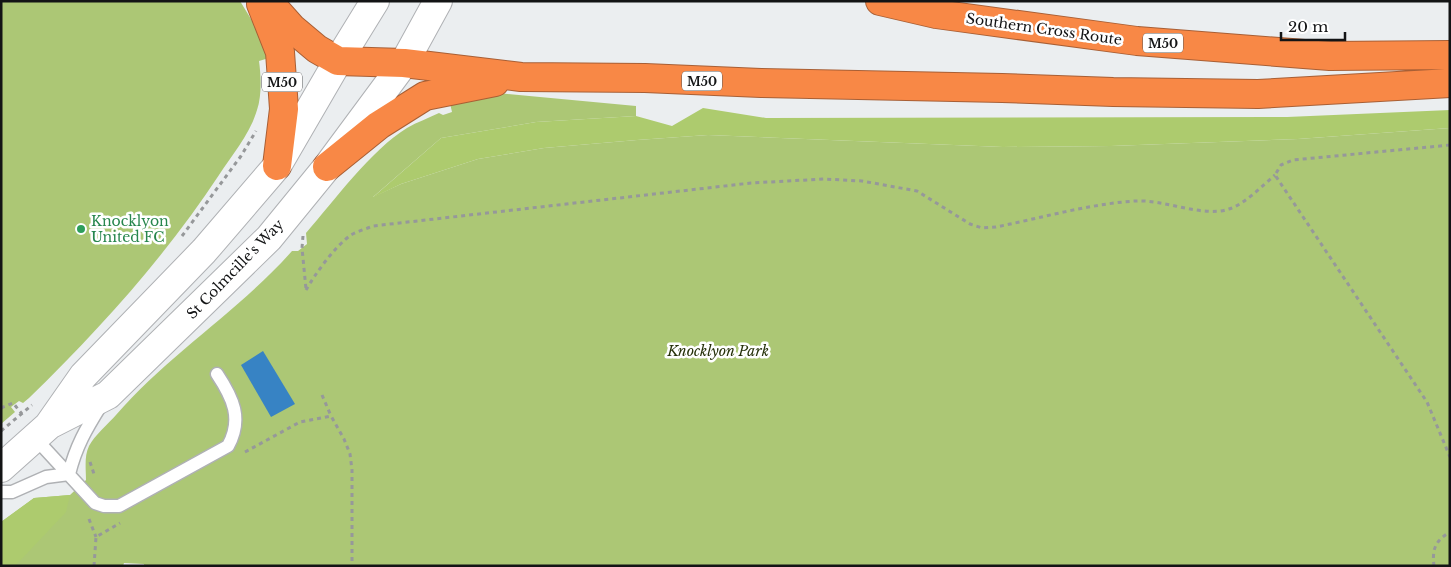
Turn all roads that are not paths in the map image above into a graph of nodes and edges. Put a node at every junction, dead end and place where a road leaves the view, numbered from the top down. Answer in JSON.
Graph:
{"nodes":[{"id":1,"x":260,"y":1,"type":"edge"},
{"id":2,"x":268,"y":1,"type":"edge"},
{"id":3,"x":375,"y":1,"type":"edge"},
{"id":4,"x":438,"y":1,"type":"edge"},
{"id":5,"x":880,"y":1,"type":"edge"},
{"id":6,"x":1450,"y":55,"type":"edge"},
{"id":7,"x":338,"y":61,"type":"junction"},
{"id":8,"x":404,"y":63,"type":"junction"},
{"id":9,"x":521,"y":77,"type":"junction"},
{"id":10,"x":1450,"y":83,"type":"edge"},
{"id":11,"x":277,"y":166,"type":"junction"},
{"id":12,"x":327,"y":167,"type":"junction"},
{"id":13,"x":218,"y":374,"type":"dead end"},
{"id":14,"x":108,"y":395,"type":"junction"},
{"id":15,"x":38,"y":423,"type":"junction"},
{"id":16,"x":1,"y":468,"type":"edge"},
{"id":17,"x":69,"y":474,"type":"junction"},
{"id":18,"x":1,"y":492,"type":"edge"}],
"edges":[{"from":1,"to":11,"type":"highway","number":"M50"},
{"from":2,"to":7,"type":"highway","number":"M50"},
{"from":3,"to":7,"type":"main road","name":"St Colmcille's Way"},
{"from":4,"to":8,"type":"main road","name":"St Colmcille's Way"},
{"from":5,"to":6,"type":"highway","name":"Southern Cross Route","number":"M50"},
{"from":7,"to":8,"type":"highway","number":"M50"},
{"from":7,"to":11,"type":"main road","name":"St Colmcille's Way"},
{"from":8,"to":9,"type":"highway","number":"M50"},
{"from":8,"to":12,"type":"main road","name":"St Colmcille's Way"},
{"from":9,"to":10,"type":"highway","number":"M50"},
{"from":9,"to":12,"type":"highway","number":"M50"},
{"from":11,"to":15,"type":"main road","name":"St Colmcille's Way"},
{"from":12,"to":14,"type":"main road","name":"St Colmcille's Way"},
{"from":13,"to":17,"type":"lane"},
{"from":14,"to":15,"type":"main road","name":"St Colmcille's Way"},
{"from":14,"to":17,"type":"lane"},
{"from":15,"to":16,"type":"main road","name":"St Colmcille's Way"},
{"from":15,"to":17,"type":"lane"},
{"from":17,"to":18,"type":"lane"}]}
